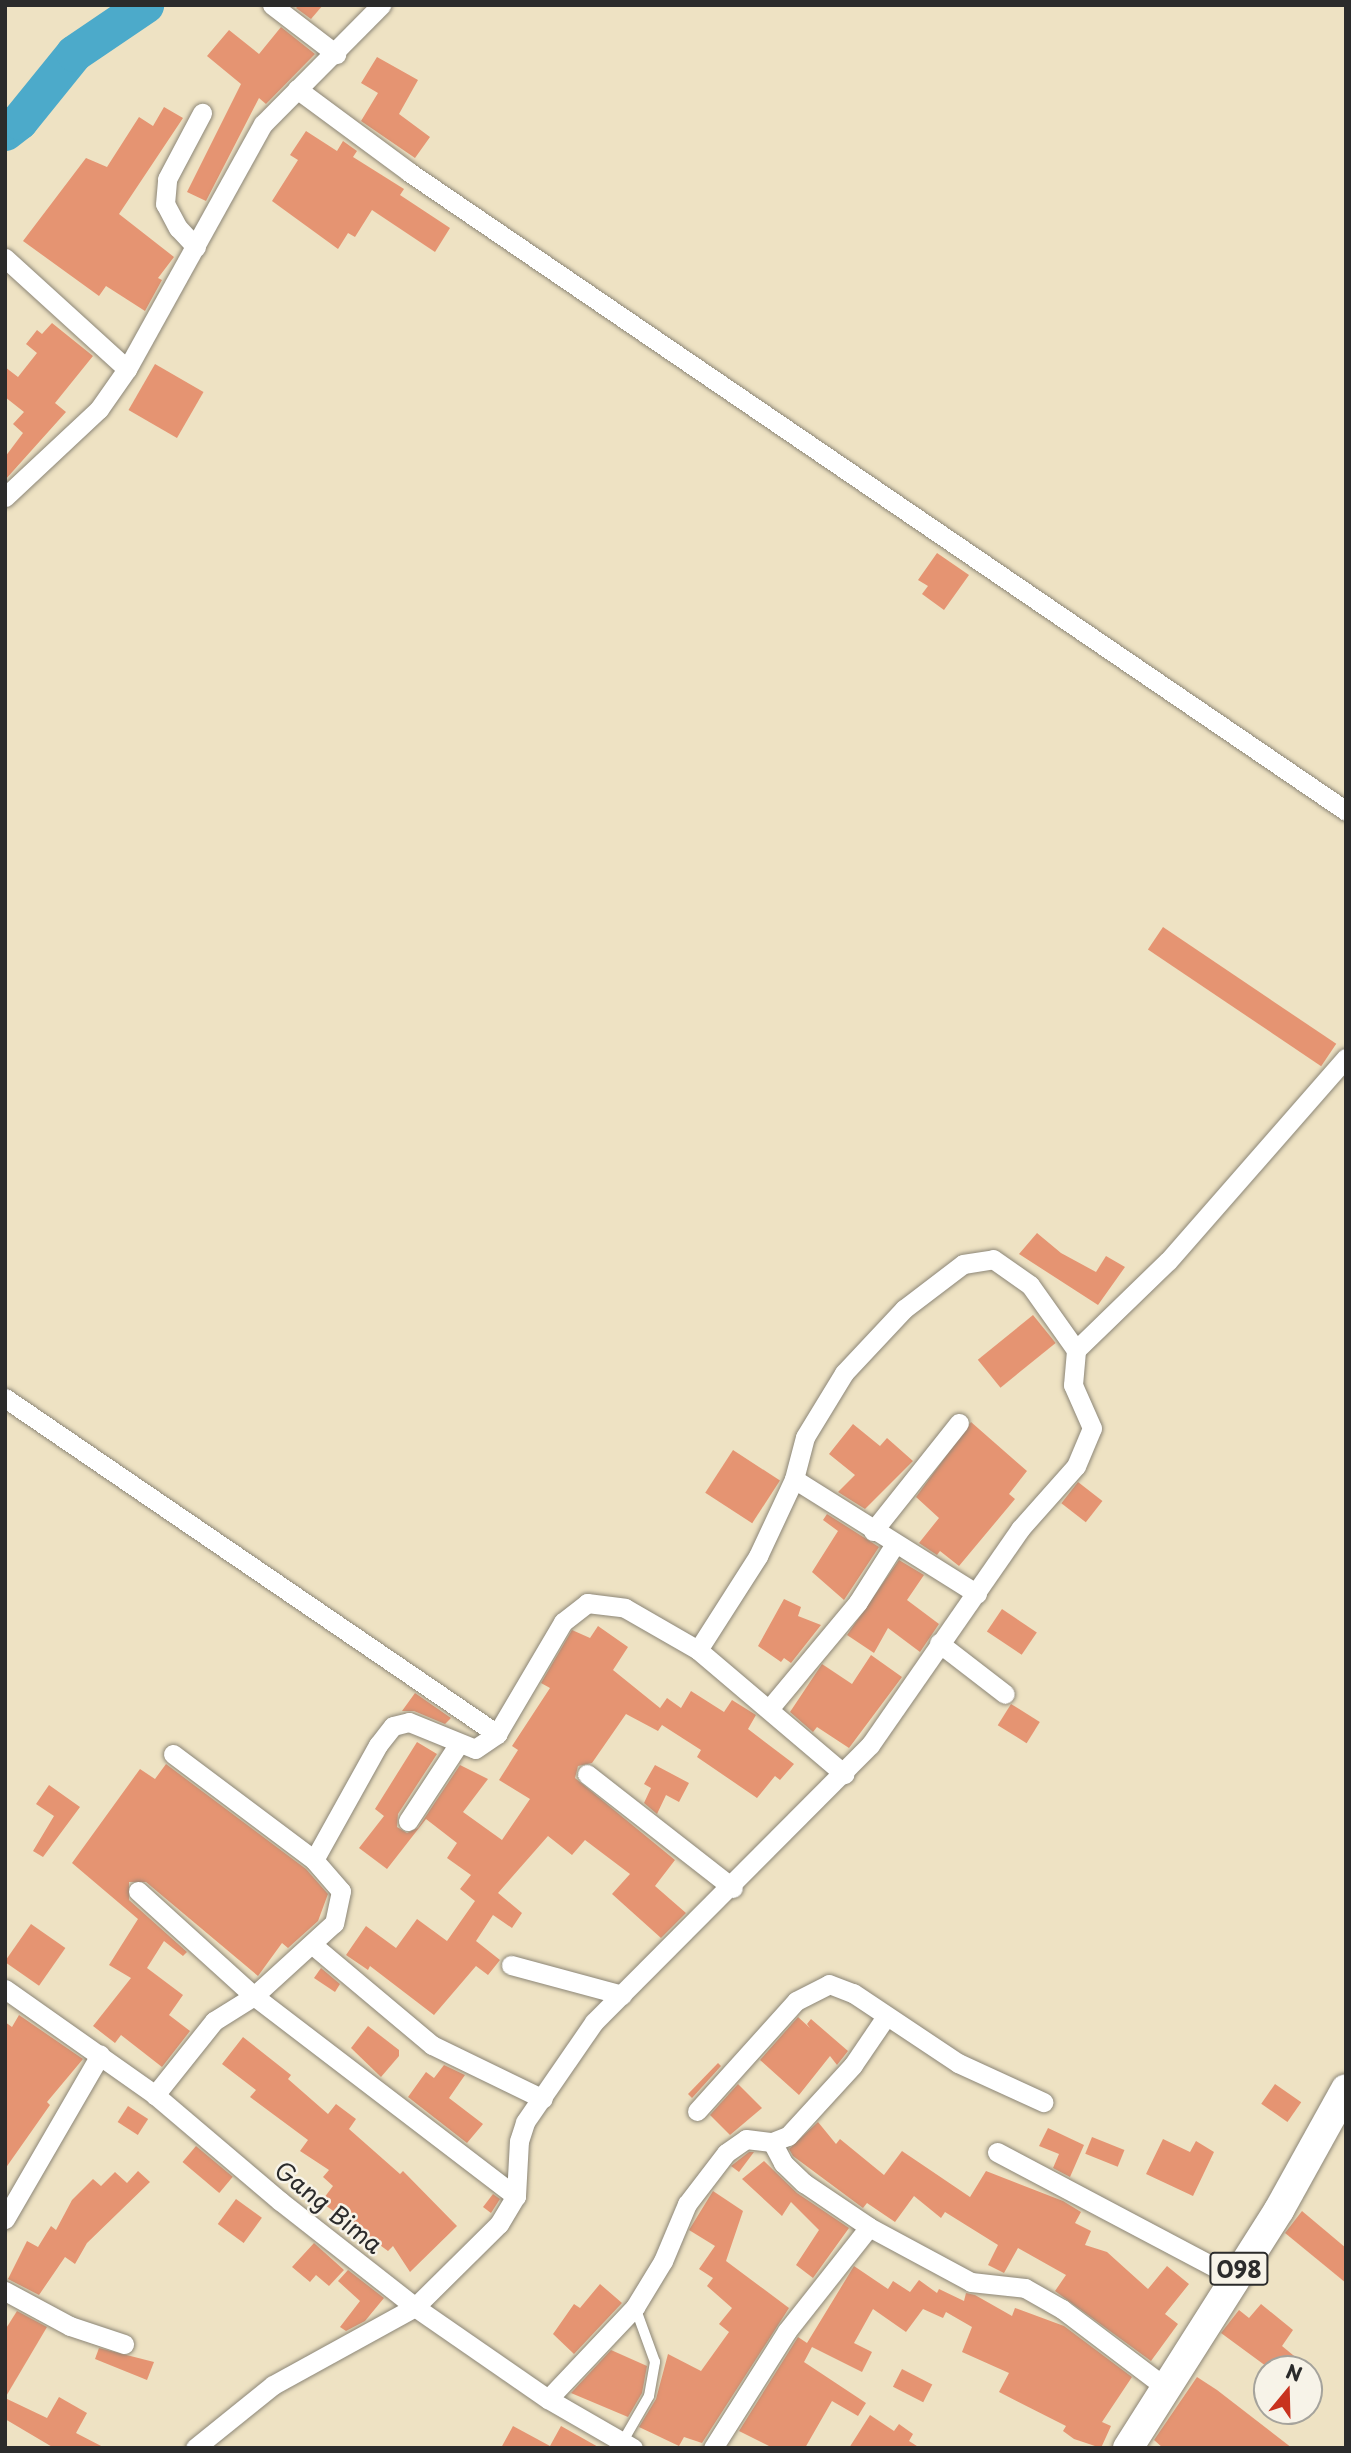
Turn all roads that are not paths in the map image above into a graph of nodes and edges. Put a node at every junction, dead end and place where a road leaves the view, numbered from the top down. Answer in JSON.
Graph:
{"nodes":[{"id":1,"x":272,"y":5,"type":"edge"},
{"id":2,"x":381,"y":5,"type":"edge"},
{"id":3,"x":336,"y":54,"type":"junction"},
{"id":4,"x":297,"y":89,"type":"junction"},
{"id":5,"x":202,"y":113,"type":"dead end"},
{"id":6,"x":196,"y":247,"type":"junction"},
{"id":7,"x":5,"y":258,"type":"edge"},
{"id":8,"x":127,"y":369,"type":"junction"},
{"id":9,"x":5,"y":497,"type":"edge"},
{"id":10,"x":1346,"y":811,"type":"edge"},
{"id":11,"x":1346,"y":1058,"type":"edge"},
{"id":12,"x":1076,"y":1350,"type":"junction"},
{"id":13,"x":5,"y":1398,"type":"edge"},
{"id":14,"x":959,"y":1423,"type":"dead end"},
{"id":15,"x":794,"y":1479,"type":"junction"},
{"id":16,"x":873,"y":1531,"type":"junction"},
{"id":17,"x":895,"y":1544,"type":"junction"},
{"id":18,"x":977,"y":1594,"type":"junction"},
{"id":19,"x":939,"y":1643,"type":"junction"},
{"id":20,"x":698,"y":1650,"type":"junction"},
{"id":21,"x":1005,"y":1694,"type":"dead end"},
{"id":22,"x":769,"y":1709,"type":"junction"},
{"id":23,"x":497,"y":1734,"type":"junction"},
{"id":24,"x":457,"y":1745,"type":"junction"},
{"id":25,"x":173,"y":1754,"type":"dead end"},
{"id":26,"x":587,"y":1774,"type":"dead end"},
{"id":27,"x":844,"y":1774,"type":"junction"},
{"id":28,"x":408,"y":1821,"type":"dead end"},
{"id":29,"x":314,"y":1860,"type":"junction"},
{"id":30,"x":733,"y":1888,"type":"junction"},
{"id":31,"x":138,"y":1891,"type":"dead end"},
{"id":32,"x":314,"y":1945,"type":"junction"},
{"id":33,"x":511,"y":1965,"type":"dead end"},
{"id":34,"x":5,"y":1989,"type":"edge"},
{"id":35,"x":622,"y":1995,"type":"junction"},
{"id":36,"x":254,"y":1996,"type":"junction"},
{"id":37,"x":885,"y":2018,"type":"junction"},
{"id":38,"x":100,"y":2055,"type":"junction"},
{"id":39,"x":1346,"y":2089,"type":"edge"},
{"id":40,"x":155,"y":2095,"type":"junction"},
{"id":41,"x":543,"y":2099,"type":"junction"},
{"id":42,"x":1043,"y":2102,"type":"dead end"},
{"id":43,"x":697,"y":2111,"type":"dead end"},
{"id":44,"x":772,"y":2142,"type":"junction"},
{"id":45,"x":998,"y":2152,"type":"dead end"},
{"id":46,"x":516,"y":2196,"type":"junction"},
{"id":47,"x":5,"y":2219,"type":"edge"},
{"id":48,"x":869,"y":2227,"type":"junction"},
{"id":49,"x":1233,"y":2277,"type":"junction"},
{"id":50,"x":5,"y":2291,"type":"edge"},
{"id":51,"x":415,"y":2307,"type":"junction"},
{"id":52,"x":635,"y":2307,"type":"junction"},
{"id":53,"x":124,"y":2344,"type":"dead end"},
{"id":54,"x":1165,"y":2387,"type":"junction"},
{"id":55,"x":548,"y":2399,"type":"junction"},
{"id":56,"x":628,"y":2444,"type":"edge"},
{"id":57,"x":195,"y":2448,"type":"edge"},
{"id":58,"x":713,"y":2448,"type":"edge"},
{"id":59,"x":1128,"y":2448,"type":"edge"}],
"edges":[{"from":1,"to":3,"type":"street"},
{"from":2,"to":3,"type":"street"},
{"from":3,"to":4,"type":"street"},
{"from":4,"to":6,"type":"street"},
{"from":4,"to":10,"type":"street"},
{"from":5,"to":6,"type":"street"},
{"from":6,"to":8,"type":"street"},
{"from":7,"to":8,"type":"street"},
{"from":8,"to":9,"type":"street"},
{"from":11,"to":12,"type":"street"},
{"from":12,"to":15,"type":"street"},
{"from":12,"to":18,"type":"street"},
{"from":13,"to":23,"type":"street"},
{"from":14,"to":16,"type":"street"},
{"from":15,"to":16,"type":"street"},
{"from":15,"to":20,"type":"street"},
{"from":16,"to":17,"type":"street"},
{"from":17,"to":18,"type":"street"},
{"from":17,"to":22,"type":"street"},
{"from":18,"to":19,"type":"street"},
{"from":19,"to":21,"type":"street"},
{"from":19,"to":27,"type":"street"},
{"from":20,"to":22,"type":"street"},
{"from":20,"to":23,"type":"street"},
{"from":22,"to":27,"type":"street"},
{"from":23,"to":24,"type":"street"},
{"from":24,"to":28,"type":"street"},
{"from":24,"to":29,"type":"street"},
{"from":25,"to":29,"type":"street"},
{"from":26,"to":30,"type":"street"},
{"from":27,"to":30,"type":"street"},
{"from":29,"to":32,"type":"street"},
{"from":30,"to":35,"type":"street"},
{"from":31,"to":36,"type":"street"},
{"from":32,"to":36,"type":"street"},
{"from":32,"to":41,"type":"street"},
{"from":33,"to":35,"type":"street"},
{"from":34,"to":38,"type":"street","name":"Gang Bima"},
{"from":35,"to":41,"type":"street"},
{"from":36,"to":40,"type":"street"},
{"from":36,"to":46,"type":"street"},
{"from":37,"to":42,"type":"street"},
{"from":37,"to":43,"type":"street"},
{"from":37,"to":44,"type":"street"},
{"from":38,"to":40,"type":"street","name":"Gang Bima"},
{"from":38,"to":47,"type":"street"},
{"from":39,"to":49,"type":"main road","number":"098"},
{"from":40,"to":51,"type":"street","name":"Gang Bima"},
{"from":41,"to":46,"type":"street"},
{"from":44,"to":48,"type":"street"},
{"from":44,"to":52,"type":"street"},
{"from":45,"to":49,"type":"street"},
{"from":46,"to":51,"type":"street"},
{"from":48,"to":54,"type":"street"},
{"from":48,"to":58,"type":"street"},
{"from":49,"to":54,"type":"main road","number":"098"},
{"from":50,"to":53,"type":"street"},
{"from":51,"to":55,"type":"street","name":"Gang Bima"},
{"from":51,"to":57,"type":"street"},
{"from":52,"to":55,"type":"street"},
{"from":52,"to":56,"type":"lane"},
{"from":54,"to":59,"type":"main road","number":"098"},
{"from":55,"to":56,"type":"street","name":"Gang Bima"}]}
